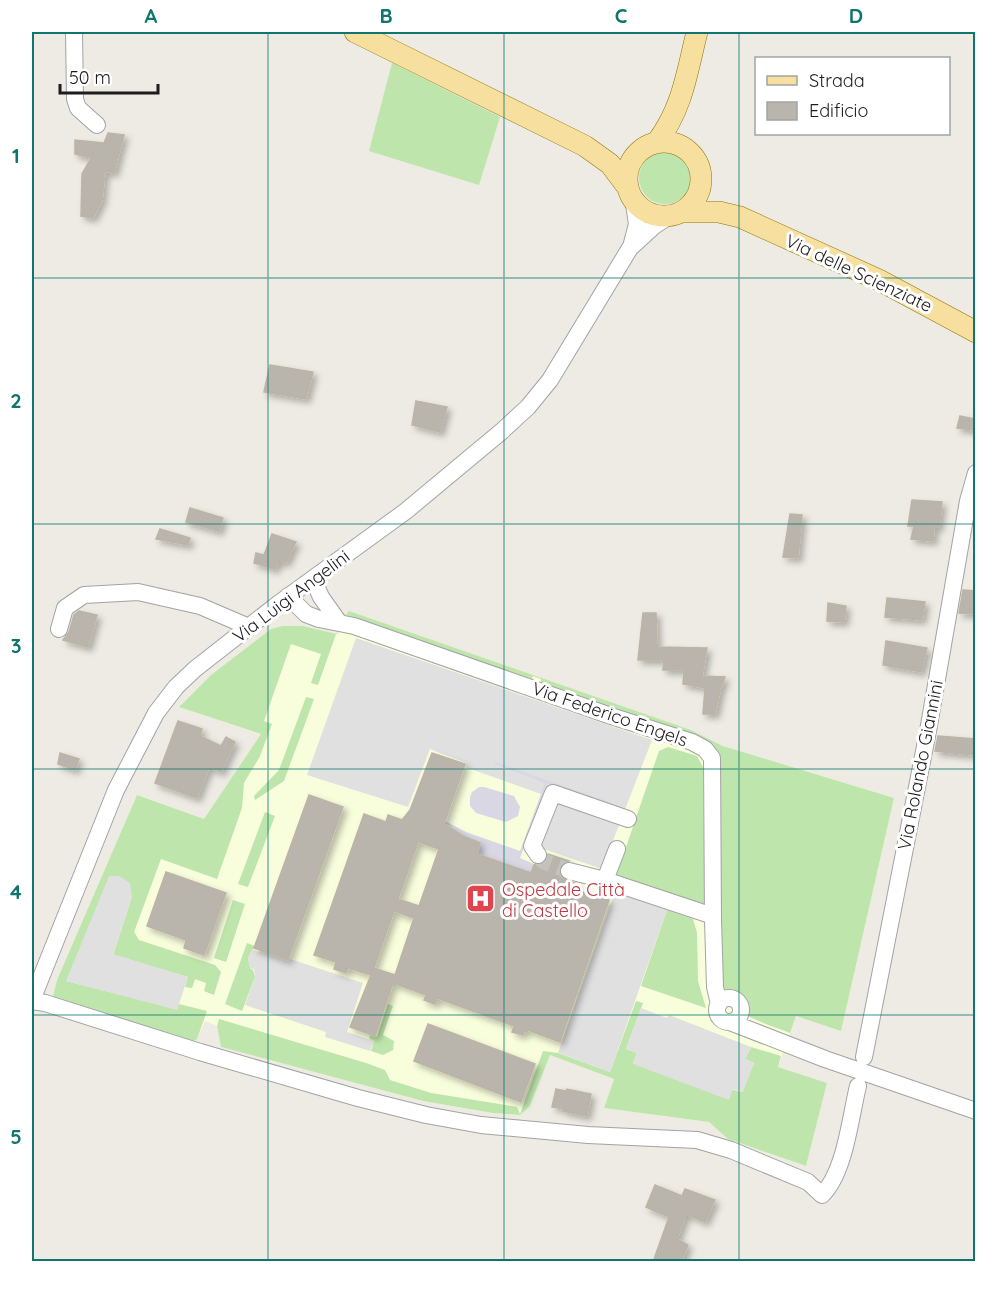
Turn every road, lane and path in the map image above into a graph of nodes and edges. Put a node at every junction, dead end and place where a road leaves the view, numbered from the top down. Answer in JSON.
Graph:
{"nodes":[{"id":1,"x":74,"y":32,"type":"edge"},
{"id":2,"x":355,"y":32,"type":"edge"},
{"id":3,"x":697,"y":32,"type":"edge"},
{"id":4,"x":680,"y":104,"type":"junction"},
{"id":5,"x":97,"y":125,"type":"dead end"},
{"id":6,"x":651,"y":144,"type":"junction"},
{"id":7,"x":585,"y":146,"type":"junction"},
{"id":8,"x":689,"y":151,"type":"junction"},
{"id":9,"x":701,"y":172,"type":"junction"},
{"id":10,"x":630,"y":193,"type":"junction"},
{"id":11,"x":677,"y":213,"type":"junction"},
{"id":12,"x":740,"y":218,"type":"junction"},
{"id":13,"x":630,"y":248,"type":"junction"},
{"id":14,"x":945,"y":314,"type":"junction"},
{"id":15,"x":975,"y":332,"type":"edge"},
{"id":16,"x":975,"y":338,"type":"edge"},
{"id":17,"x":975,"y":473,"type":"edge"},
{"id":18,"x":313,"y":579,"type":"junction"},
{"id":19,"x":288,"y":596,"type":"junction"},
{"id":20,"x":338,"y":621,"type":"junction"},
{"id":21,"x":249,"y":627,"type":"junction"},
{"id":22,"x":59,"y":629,"type":"dead end"},
{"id":23,"x":628,"y":819,"type":"dead end"},
{"id":24,"x":617,"y":849,"type":"dead end"},
{"id":25,"x":538,"y":855,"type":"dead end"},
{"id":26,"x":569,"y":871,"type":"tunnel mouth"},
{"id":27,"x":605,"y":880,"type":"junction"},
{"id":28,"x":713,"y":916,"type":"junction"},
{"id":29,"x":32,"y":1000,"type":"edge"},
{"id":30,"x":864,"y":1057,"type":"dead end"},
{"id":31,"x":858,"y":1086,"type":"dead end"},
{"id":32,"x":975,"y":1111,"type":"edge"}],
"edges":[{"from":1,"to":5,"type":"street"},
{"from":2,"to":7,"type":"main road"},
{"from":3,"to":4,"type":"main road"},
{"from":4,"to":6,"type":"main road"},
{"from":4,"to":8,"type":"main road"},
{"from":6,"to":7,"type":"main road"},
{"from":6,"to":8,"type":"main road"},
{"from":6,"to":10,"type":"main road"},
{"from":7,"to":10,"type":"main road"},
{"from":8,"to":9,"type":"main road"},
{"from":9,"to":11,"type":"main road"},
{"from":9,"to":12,"type":"main road","name":"Via delle Scienziate"},
{"from":10,"to":11,"type":"main road"},
{"from":10,"to":13,"type":"street","name":"Via Luigi Angelini"},
{"from":11,"to":12,"type":"main road","name":"Via delle Scienziate"},
{"from":11,"to":13,"type":"street","name":"Via Luigi Angelini"},
{"from":12,"to":14,"type":"main road","name":"Via delle Scienziate"},
{"from":13,"to":18,"type":"street","name":"Via Luigi Angelini"},
{"from":14,"to":15,"type":"main road","name":"Via delle Scienziate"},
{"from":14,"to":16,"type":"street"},
{"from":17,"to":30,"type":"street","name":"Via Rolando Giannini"},
{"from":18,"to":19,"type":"street","name":"Via Luigi Angelini"},
{"from":18,"to":20,"type":"street"},
{"from":19,"to":20,"type":"street","name":"Via Federico Engels"},
{"from":19,"to":21,"type":"street","name":"Via Luigi Angelini"},
{"from":20,"to":28,"type":"street","name":"Via Federico Engels"},
{"from":21,"to":22,"type":"street"},
{"from":21,"to":29,"type":"street","name":"Via Luigi Angelini"},
{"from":23,"to":25,"type":"street"},
{"from":24,"to":27,"type":"street"},
{"from":26,"to":27,"type":"street"},
{"from":27,"to":28,"type":"street"},
{"from":28,"to":32,"type":"street","name":"Via Federico Engels"},
{"from":29,"to":31,"type":"street"}]}
